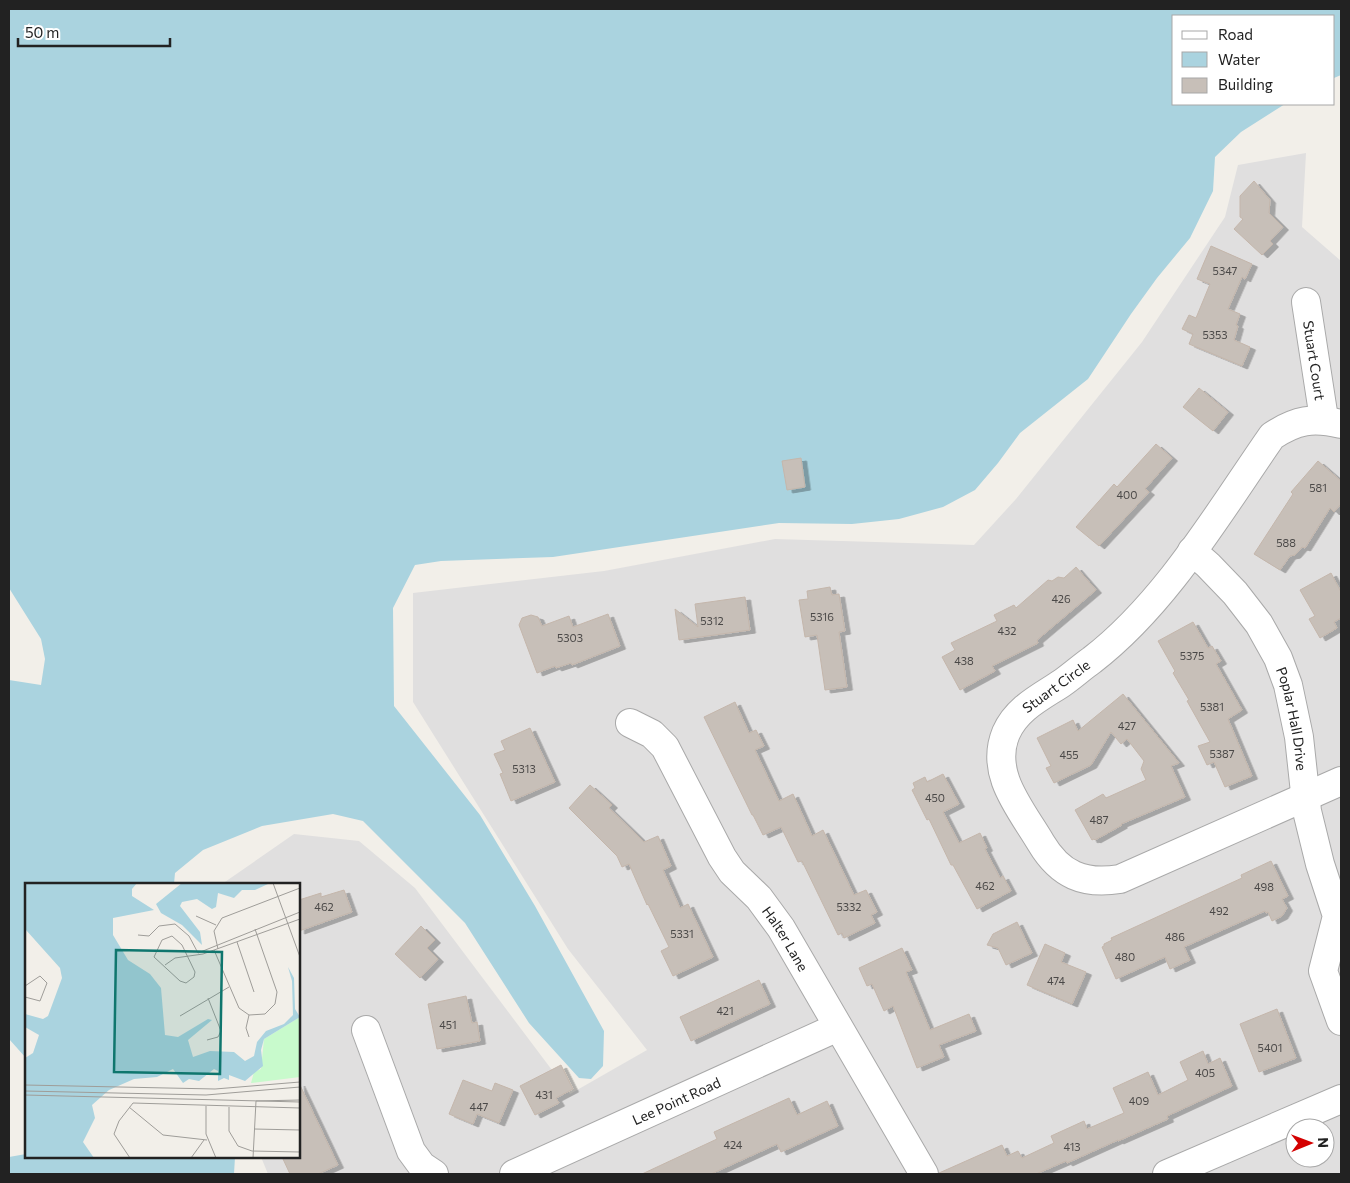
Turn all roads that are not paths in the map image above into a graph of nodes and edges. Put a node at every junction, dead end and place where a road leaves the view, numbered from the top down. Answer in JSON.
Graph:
{"nodes":[{"id":1,"x":1306,"y":302,"type":"dead end"},
{"id":2,"x":1333,"y":422,"type":"edge"},
{"id":3,"x":1192,"y":551,"type":"junction"},
{"id":4,"x":630,"y":723,"type":"dead end"},
{"id":5,"x":1341,"y":781,"type":"edge"},
{"id":6,"x":1306,"y":797,"type":"junction"},
{"id":7,"x":1340,"y":917,"type":"edge"},
{"id":8,"x":1341,"y":1021,"type":"edge"},
{"id":9,"x":838,"y":1027,"type":"junction"},
{"id":10,"x":366,"y":1030,"type":"dead end"},
{"id":11,"x":1341,"y":1099,"type":"edge"},
{"id":12,"x":434,"y":1174,"type":"edge"},
{"id":13,"x":514,"y":1174,"type":"edge"},
{"id":14,"x":924,"y":1174,"type":"edge"},
{"id":15,"x":1167,"y":1174,"type":"edge"}],
"edges":[{"from":1,"to":2,"type":"street","name":"Stuart Court"},
{"from":2,"to":3,"type":"street","name":"Stuart Circle"},
{"from":3,"to":6,"type":"street","name":"Poplar Hall Drive"},
{"from":3,"to":6,"type":"street","name":"Stuart Circle"},
{"from":4,"to":9,"type":"street","name":"Halter Lane"},
{"from":5,"to":6,"type":"street","name":"Stuart Circle"},
{"from":6,"to":7,"type":"street","name":"Poplar Hall Drive"},
{"from":7,"to":8,"type":"street","name":"Poplar Hall Drive"},
{"from":9,"to":13,"type":"street","name":"Lee Point Road"},
{"from":9,"to":14,"type":"street","name":"Halter Lane"},
{"from":10,"to":12,"type":"street"},
{"from":11,"to":15,"type":"street"}]}
